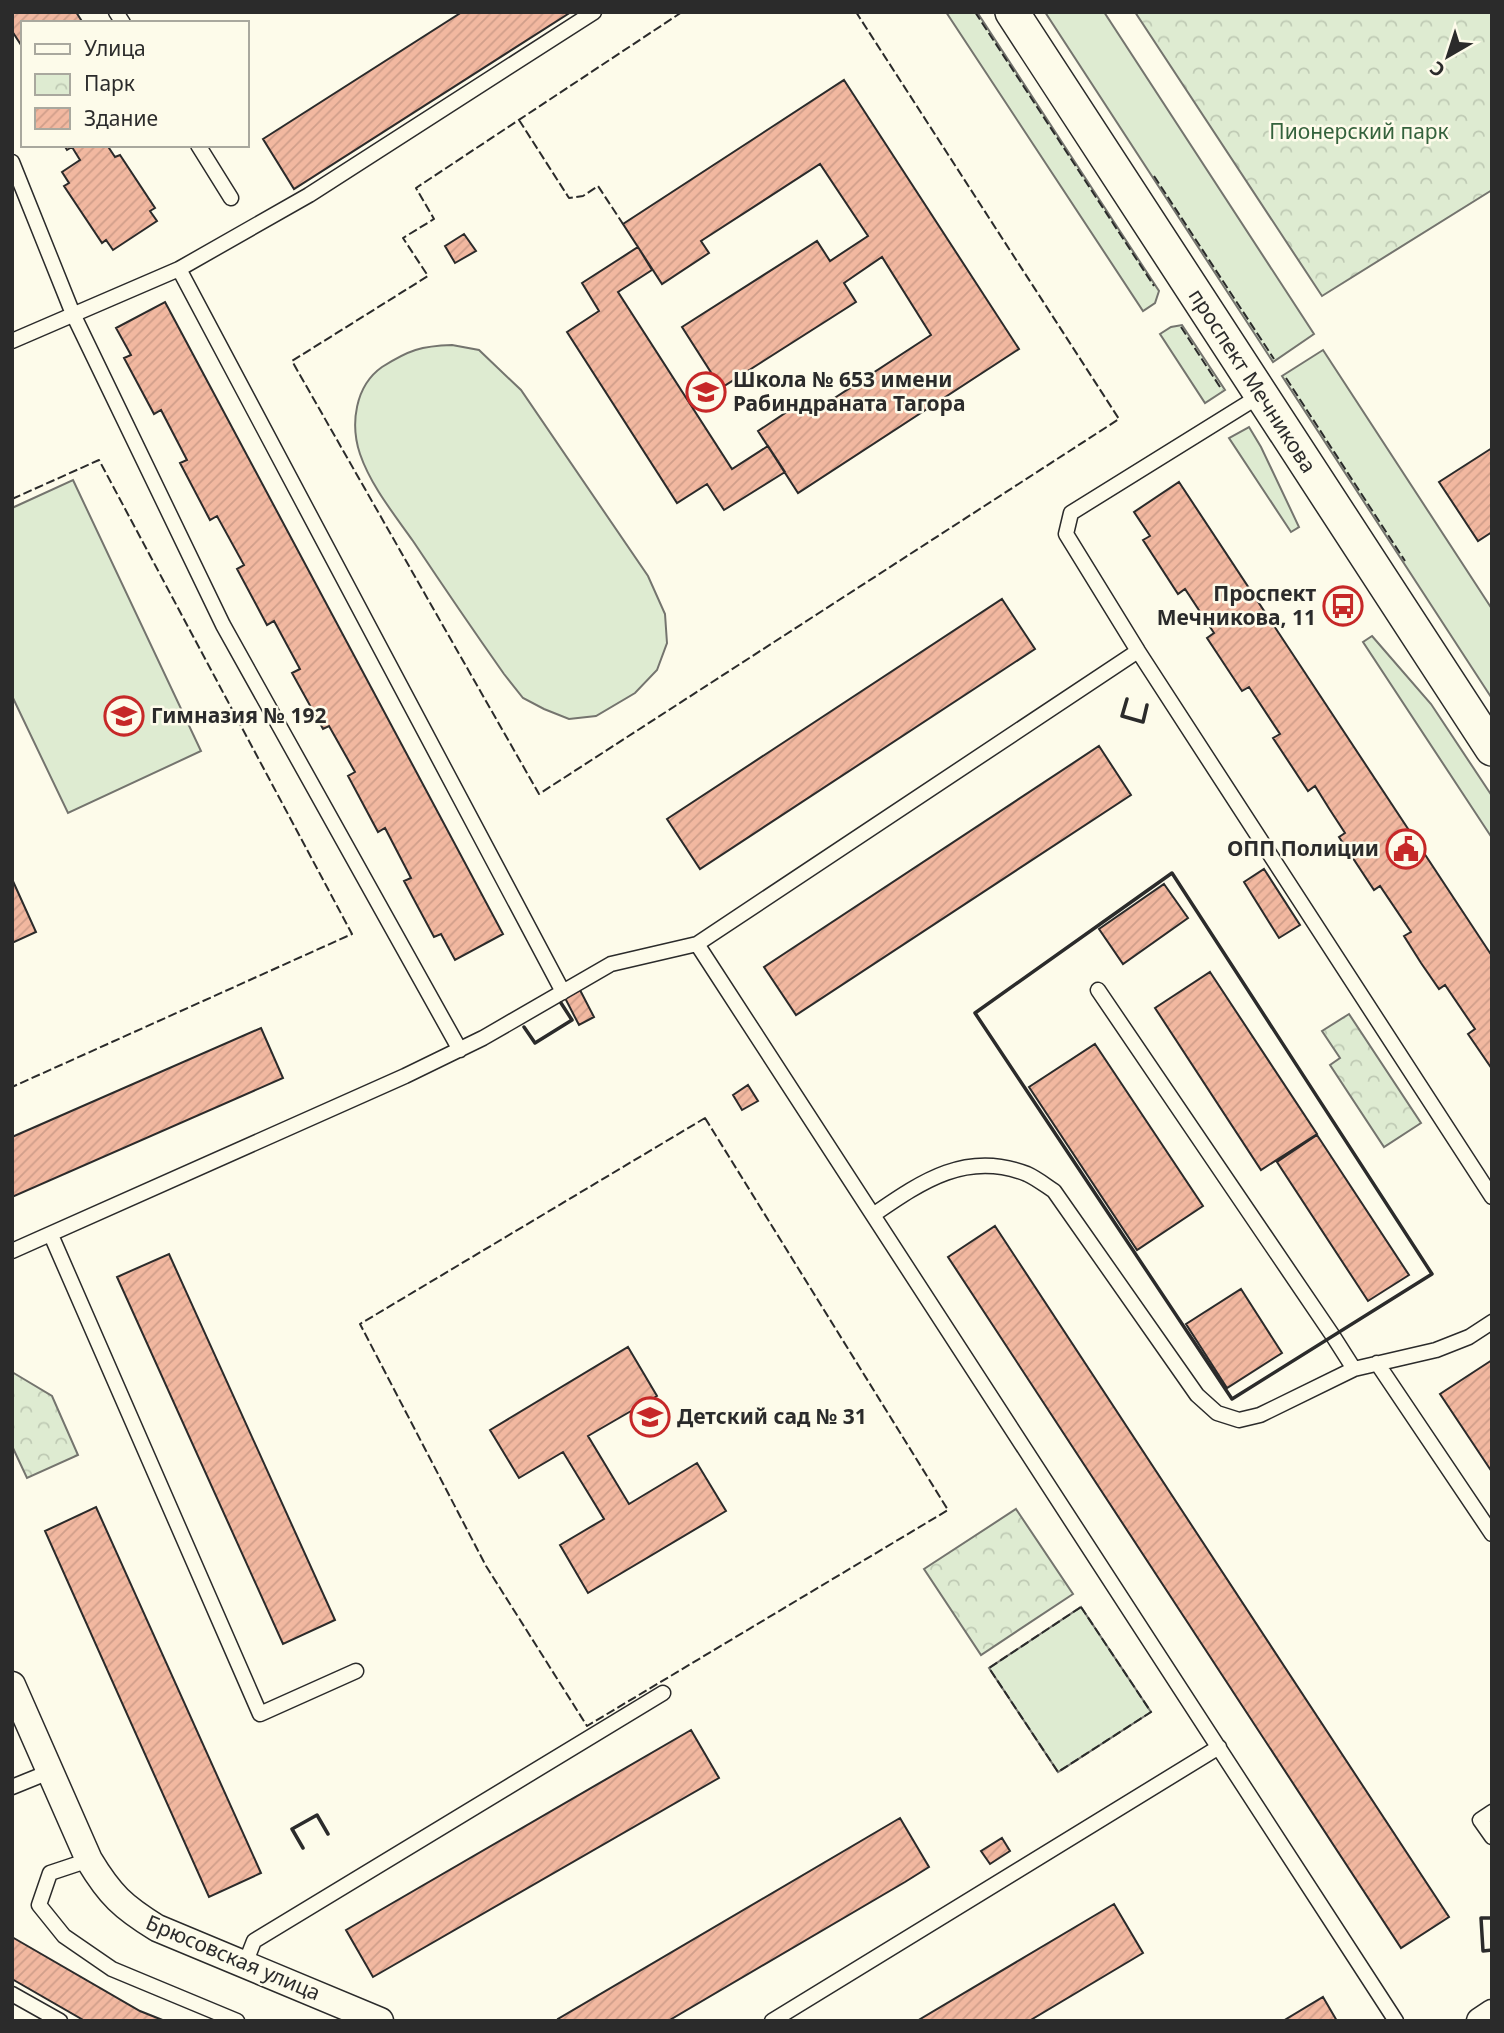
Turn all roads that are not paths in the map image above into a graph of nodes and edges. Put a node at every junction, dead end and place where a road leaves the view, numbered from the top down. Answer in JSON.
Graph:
{"nodes":[{"id":1,"x":594,"y":12,"type":"edge"},
{"id":2,"x":1012,"y":12,"type":"edge"},
{"id":3,"x":199,"y":147,"type":"edge"},
{"id":4,"x":12,"y":162,"type":"edge"},
{"id":5,"x":231,"y":198,"type":"dead end"},
{"id":6,"x":27,"y":199,"type":"junction"},
{"id":7,"x":12,"y":206,"type":"edge"},
{"id":8,"x":179,"y":269,"type":"junction"},
{"id":9,"x":73,"y":314,"type":"junction"},
{"id":10,"x":12,"y":341,"type":"edge"},
{"id":11,"x":1261,"y":395,"type":"junction"},
{"id":12,"x":1138,"y":651,"type":"junction"},
{"id":13,"x":1486,"y":729,"type":"edge"},
{"id":14,"x":696,"y":944,"type":"junction"},
{"id":15,"x":1098,"y":990,"type":"dead end"},
{"id":16,"x":562,"y":992,"type":"junction"},
{"id":17,"x":460,"y":1050,"type":"junction"},
{"id":18,"x":1492,"y":1197,"type":"edge"},
{"id":19,"x":873,"y":1214,"type":"junction"},
{"id":20,"x":51,"y":1235,"type":"junction"},
{"id":21,"x":12,"y":1251,"type":"edge"},
{"id":22,"x":1492,"y":1322,"type":"edge"},
{"id":23,"x":1377,"y":1363,"type":"junction"},
{"id":24,"x":1354,"y":1370,"type":"junction"},
{"id":25,"x":1492,"y":1534,"type":"edge"},
{"id":26,"x":356,"y":1671,"type":"dead end"},
{"id":27,"x":12,"y":1685,"type":"edge"},
{"id":28,"x":663,"y":1693,"type":"dead end"},
{"id":29,"x":1219,"y":1747,"type":"junction"},
{"id":30,"x":49,"y":1772,"type":"junction"},
{"id":31,"x":12,"y":1787,"type":"edge"},
{"id":32,"x":1492,"y":1812,"type":"edge"},
{"id":33,"x":1492,"y":1837,"type":"edge"},
{"id":34,"x":89,"y":1860,"type":"junction"},
{"id":35,"x":245,"y":1964,"type":"junction"},
{"id":36,"x":12,"y":1994,"type":"edge"},
{"id":37,"x":1492,"y":2013,"type":"edge"},
{"id":38,"x":60,"y":2021,"type":"edge"},
{"id":39,"x":237,"y":2021,"type":"edge"},
{"id":40,"x":380,"y":2021,"type":"edge"},
{"id":41,"x":772,"y":2021,"type":"edge"},
{"id":42,"x":1396,"y":2021,"type":"edge"},
{"id":43,"x":1480,"y":2021,"type":"edge"}],
"edges":[{"from":1,"to":8,"type":"lane"},
{"from":2,"to":11,"type":"street","name":"проспект Мечникова"},
{"from":3,"to":5,"type":"lane"},
{"from":4,"to":6,"type":"lane"},
{"from":6,"to":7,"type":"lane"},
{"from":6,"to":9,"type":"lane"},
{"from":8,"to":9,"type":"lane"},
{"from":8,"to":16,"type":"lane"},
{"from":9,"to":10,"type":"lane"},
{"from":9,"to":17,"type":"lane"},
{"from":11,"to":12,"type":"lane"},
{"from":11,"to":13,"type":"street","name":"проспект Мечникова"},
{"from":12,"to":14,"type":"lane"},
{"from":12,"to":18,"type":"lane"},
{"from":14,"to":16,"type":"lane"},
{"from":14,"to":19,"type":"lane"},
{"from":15,"to":24,"type":"lane"},
{"from":16,"to":17,"type":"lane"},
{"from":17,"to":20,"type":"lane"},
{"from":19,"to":24,"type":"lane"},
{"from":19,"to":29,"type":"lane"},
{"from":20,"to":21,"type":"lane"},
{"from":20,"to":26,"type":"lane"},
{"from":22,"to":23,"type":"lane"},
{"from":23,"to":24,"type":"lane"},
{"from":23,"to":25,"type":"lane"},
{"from":27,"to":30,"type":"street","name":"Брюсовская улица"},
{"from":28,"to":35,"type":"lane"},
{"from":29,"to":41,"type":"lane"},
{"from":29,"to":42,"type":"lane"},
{"from":30,"to":31,"type":"lane"},
{"from":30,"to":34,"type":"street","name":"Брюсовская улица"},
{"from":32,"to":33,"type":"lane"},
{"from":34,"to":35,"type":"street","name":"Брюсовская улица"},
{"from":34,"to":39,"type":"lane"},
{"from":35,"to":40,"type":"street","name":"Брюсовская улица"},
{"from":36,"to":38,"type":"lane"},
{"from":37,"to":43,"type":"street"}]}
